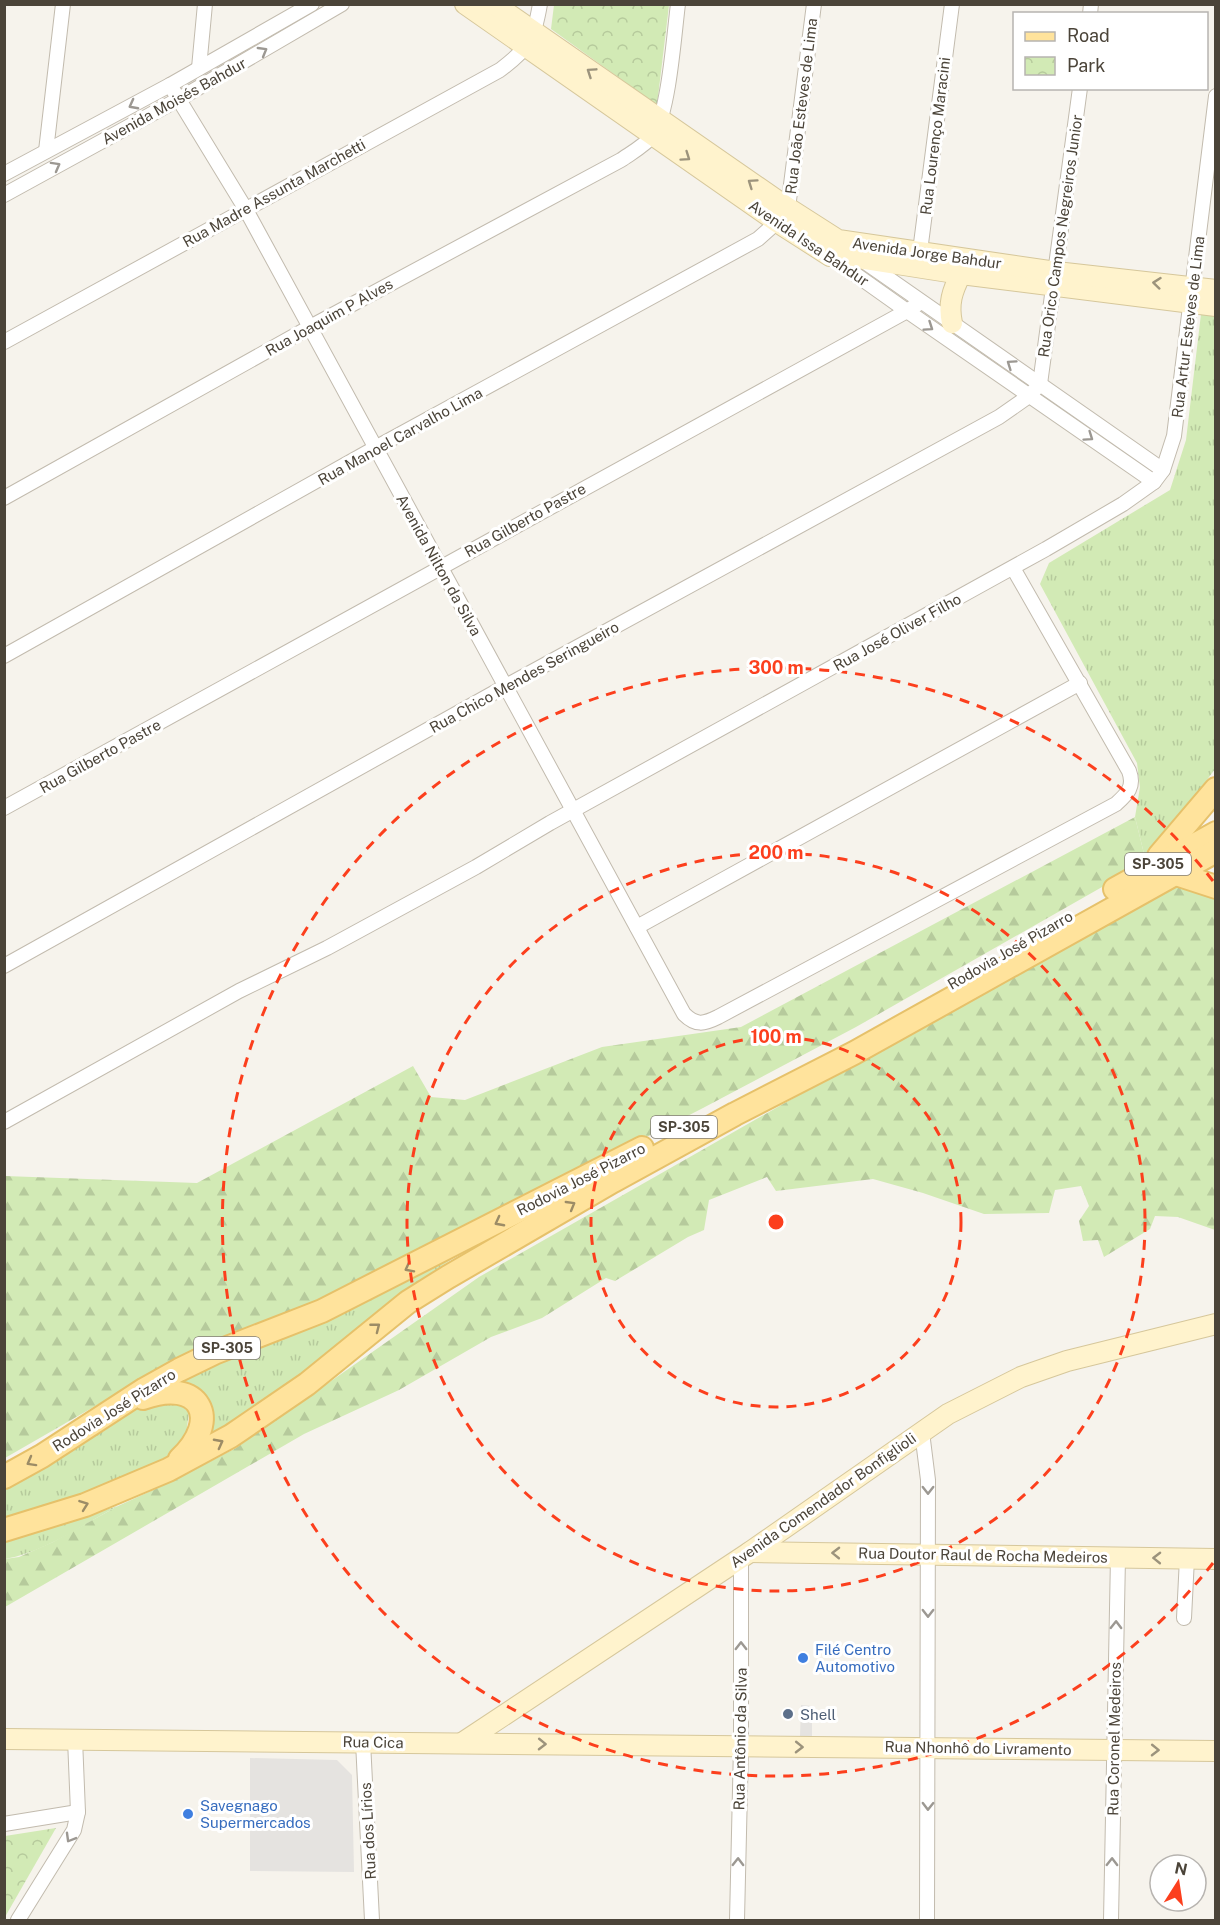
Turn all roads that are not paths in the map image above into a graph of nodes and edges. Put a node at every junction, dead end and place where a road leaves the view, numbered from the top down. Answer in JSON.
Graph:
{"nodes":[{"id":1,"x":63,"y":4,"type":"edge"},
{"id":2,"x":205,"y":4,"type":"edge"},
{"id":3,"x":312,"y":4,"type":"edge"},
{"id":4,"x":342,"y":4,"type":"edge"},
{"id":5,"x":465,"y":4,"type":"edge"},
{"id":6,"x":494,"y":4,"type":"edge"},
{"id":7,"x":540,"y":4,"type":"edge"},
{"id":8,"x":678,"y":4,"type":"edge"},
{"id":9,"x":814,"y":4,"type":"edge"},
{"id":10,"x":952,"y":4,"type":"edge"},
{"id":11,"x":531,"y":40,"type":"junction"},
{"id":12,"x":199,"y":68,"type":"junction"},
{"id":13,"x":170,"y":86,"type":"junction"},
{"id":14,"x":1080,"y":90,"type":"edge"},
{"id":15,"x":1215,"y":96,"type":"edge"},
{"id":16,"x":179,"y":99,"type":"junction"},
{"id":17,"x":657,"y":127,"type":"junction"},
{"id":18,"x":46,"y":151,"type":"junction"},
{"id":19,"x":4,"y":174,"type":"edge"},
{"id":20,"x":4,"y":195,"type":"edge"},
{"id":21,"x":245,"y":208,"type":"junction"},
{"id":22,"x":783,"y":215,"type":"junction"},
{"id":23,"x":834,"y":248,"type":"junction"},
{"id":24,"x":859,"y":258,"type":"junction"},
{"id":25,"x":919,"y":260,"type":"junction"},
{"id":26,"x":961,"y":274,"type":"junction"},
{"id":27,"x":1054,"y":278,"type":"junction"},
{"id":28,"x":1215,"y":290,"type":"edge"},
{"id":29,"x":1192,"y":295,"type":"junction"},
{"id":30,"x":921,"y":302,"type":"junction"},
{"id":31,"x":1215,"y":306,"type":"edge"},
{"id":32,"x":907,"y":311,"type":"junction"},
{"id":33,"x":952,"y":323,"type":"junction"},
{"id":34,"x":310,"y":327,"type":"junction"},
{"id":35,"x":4,"y":342,"type":"edge"},
{"id":36,"x":1040,"y":384,"type":"junction"},
{"id":37,"x":1029,"y":396,"type":"junction"},
{"id":38,"x":375,"y":448,"type":"junction"},
{"id":39,"x":1163,"y":470,"type":"junction"},
{"id":40,"x":1154,"y":482,"type":"junction"},
{"id":41,"x":4,"y":498,"type":"edge"},
{"id":42,"x":440,"y":567,"type":"junction"},
{"id":43,"x":1013,"y":568,"type":"junction"},
{"id":44,"x":4,"y":656,"type":"edge"},
{"id":45,"x":1080,"y":683,"type":"junction"},
{"id":46,"x":506,"y":686,"type":"junction"},
{"id":47,"x":1215,"y":789,"type":"edge"},
{"id":48,"x":4,"y":808,"type":"edge"},
{"id":49,"x":574,"y":811,"type":"junction"},
{"id":50,"x":1215,"y":833,"type":"edge"},
{"id":51,"x":1215,"y":850,"type":"edge"},
{"id":52,"x":1146,"y":871,"type":"junction"},
{"id":53,"x":1173,"y":873,"type":"junction"},
{"id":54,"x":1215,"y":887,"type":"edge"},
{"id":55,"x":638,"y":927,"type":"junction"},
{"id":56,"x":4,"y":966,"type":"edge"},
{"id":57,"x":4,"y":1122,"type":"edge"},
{"id":58,"x":1215,"y":1324,"type":"edge"},
{"id":59,"x":115,"y":1407,"type":"junction"},
{"id":60,"x":922,"y":1432,"type":"junction"},
{"id":61,"x":168,"y":1470,"type":"junction"},
{"id":62,"x":4,"y":1477,"type":"edge"},
{"id":63,"x":4,"y":1530,"type":"edge"},
{"id":64,"x":745,"y":1555,"type":"junction"},
{"id":65,"x":927,"y":1555,"type":"junction"},
{"id":66,"x":1118,"y":1557,"type":"junction"},
{"id":67,"x":1187,"y":1558,"type":"junction"},
{"id":68,"x":1215,"y":1559,"type":"edge"},
{"id":69,"x":1184,"y":1618,"type":"dead end"},
{"id":70,"x":520,"y":1705,"type":"junction"},
{"id":71,"x":4,"y":1739,"type":"edge"},
{"id":72,"x":75,"y":1739,"type":"junction"},
{"id":73,"x":363,"y":1742,"type":"junction"},
{"id":74,"x":461,"y":1743,"type":"junction"},
{"id":75,"x":484,"y":1743,"type":"junction"},
{"id":76,"x":741,"y":1746,"type":"junction"},
{"id":77,"x":929,"y":1748,"type":"junction"},
{"id":78,"x":1113,"y":1750,"type":"junction"},
{"id":79,"x":1215,"y":1751,"type":"edge"},
{"id":80,"x":78,"y":1812,"type":"junction"},
{"id":81,"x":4,"y":1824,"type":"edge"},
{"id":82,"x":18,"y":1920,"type":"edge"},
{"id":83,"x":372,"y":1920,"type":"edge"},
{"id":84,"x":737,"y":1920,"type":"edge"},
{"id":85,"x":927,"y":1920,"type":"edge"},
{"id":86,"x":1111,"y":1920,"type":"edge"}],
"edges":[{"from":1,"to":18,"type":"street"},
{"from":2,"to":12,"type":"street"},
{"from":3,"to":12,"type":"street","name":"Avenida Moisés Bahdur"},
{"from":16,"to":4,"type":"street","name":"Avenida Moisés Bahdur","one_way":true},
{"from":5,"to":11,"type":"street"},
{"from":6,"to":11,"type":"street","name":"Avenida Jorge Bahdur"},
{"from":7,"to":11,"type":"street"},
{"from":8,"to":17,"type":"street"},
{"from":9,"to":22,"type":"street","name":"Rua João Esteves de Lima"},
{"from":10,"to":25,"type":"street","name":"Rua Lourenço Maracini"},
{"from":11,"to":17,"type":"street","name":"Avenida Jorge Bahdur"},
{"from":11,"to":21,"type":"street","name":"Rua Madre Assunta Marchetti"},
{"from":12,"to":13,"type":"street","name":"Avenida Moisés Bahdur"},
{"from":13,"to":16,"type":"street","name":"Avenida Nilton da Silva"},
{"from":13,"to":18,"type":"street","name":"Avenida Moisés Bahdur","one_way":true},
{"from":14,"to":27,"type":"street","name":"Rua Orico Campos Negreiros Junior"},
{"from":15,"to":29,"type":"street","name":"Rua Artur Esteves de Lima"},
{"from":20,"to":16,"type":"street","name":"Avenida Moisés Bahdur","one_way":true},
{"from":16,"to":21,"type":"street","name":"Avenida Nilton da Silva"},
{"from":17,"to":22,"type":"street","name":"Avenida Jorge Bahdur"},
{"from":17,"to":34,"type":"street","name":"Rua Joaquim P Alves"},
{"from":18,"to":19,"type":"street","name":"Avenida Moisés Bahdur"},
{"from":21,"to":34,"type":"street","name":"Avenida Nilton da Silva"},
{"from":21,"to":35,"type":"street","name":"Rua Madre Assunta Marchetti"},
{"from":22,"to":23,"type":"street","name":"Avenida Jorge Bahdur"},
{"from":22,"to":38,"type":"street","name":"Rua Manoel Carvalho Lima"},
{"from":23,"to":24,"type":"street","name":"Avenida Issa Bahdur"},
{"from":23,"to":25,"type":"street","name":"Avenida Jorge Bahdur"},
{"from":23,"to":32,"type":"street","name":"Avenida Issa Bahdur"},
{"from":24,"to":25,"type":"street","name":"Avenida Jorge Bahdur"},
{"from":24,"to":30,"type":"street","name":"Avenida Issa Bahdur"},
{"from":25,"to":26,"type":"street","name":"Avenida Jorge Bahdur"},
{"from":25,"to":27,"type":"street","name":"Avenida Jorge Bahdur"},
{"from":26,"to":27,"type":"street","name":"Avenida Jorge Bahdur"},
{"from":26,"to":33,"type":"street"},
{"from":27,"to":29,"type":"street","name":"Avenida Jorge Bahdur"},
{"from":27,"to":36,"type":"street","name":"Rua Orico Campos Negreiros Junior"},
{"from":28,"to":29,"type":"street","name":"Avenida Jorge Bahdur"},
{"from":29,"to":31,"type":"street","name":"Avenida Jorge Bahdur"},
{"from":29,"to":39,"type":"street","name":"Rua Artur Esteves de Lima"},
{"from":30,"to":32,"type":"street","name":"Rua Gilberto Pastre"},
{"from":30,"to":33,"type":"street","name":"Avenida Issa Bahdur"},
{"from":32,"to":37,"type":"street","name":"Avenida Issa Bahdur","one_way":true},
{"from":32,"to":42,"type":"street","name":"Rua Gilberto Pastre"},
{"from":36,"to":33,"type":"street","name":"Avenida Issa Bahdur","one_way":true},
{"from":34,"to":38,"type":"street","name":"Avenida Nilton da Silva"},
{"from":34,"to":41,"type":"street","name":"Rua Joaquim P Alves"},
{"from":36,"to":37,"type":"street","name":"Rua Chico Mendes Seringueiro"},
{"from":36,"to":39,"type":"street","name":"Avenida Issa Bahdur"},
{"from":37,"to":40,"type":"street","name":"Avenida Issa Bahdur","one_way":true},
{"from":37,"to":46,"type":"street","name":"Rua Chico Mendes Seringueiro"},
{"from":38,"to":42,"type":"street","name":"Avenida Nilton da Silva"},
{"from":38,"to":44,"type":"street","name":"Rua Manoel Carvalho Lima"},
{"from":39,"to":40,"type":"street","name":"Rua Artur Esteves de Lima"},
{"from":40,"to":43,"type":"street","name":"Rua José Oliver Filho"},
{"from":42,"to":46,"type":"street","name":"Avenida Nilton da Silva"},
{"from":42,"to":48,"type":"street","name":"Rua Gilberto Pastre"},
{"from":43,"to":45,"type":"street"},
{"from":43,"to":49,"type":"street","name":"Rua José Oliver Filho"},
{"from":45,"to":55,"type":"street"},
{"from":45,"to":55,"type":"street","name":"Avenida Nilton da Silva"},
{"from":46,"to":49,"type":"street","name":"Avenida Nilton da Silva"},
{"from":46,"to":56,"type":"street","name":"Rua Chico Mendes Seringueiro"},
{"from":47,"to":52,"type":"main road"},
{"from":49,"to":55,"type":"street","name":"Avenida Nilton da Silva"},
{"from":49,"to":57,"type":"street","name":"Rua José Oliver Filho"},
{"from":50,"to":52,"type":"main road","name":"Rodovia José Pizarro","number":"SP-305"},
{"from":51,"to":53,"type":"main road","name":"Rodovia José Pizarro","number":"SP-305"},
{"from":52,"to":59,"type":"main road","name":"Rodovia José Pizarro","number":"SP-305","one_way":true},
{"from":53,"to":54,"type":"main road"},
{"from":61,"to":53,"type":"main road","name":"Rodovia José Pizarro","number":"SP-305","one_way":true},
{"from":58,"to":60,"type":"street","name":"Avenida Comendador Bonfiglioli"},
{"from":59,"to":61,"type":"main road"},
{"from":59,"to":62,"type":"main road","name":"Rodovia José Pizarro","number":"SP-305","one_way":true},
{"from":60,"to":64,"type":"street","name":"Avenida Comendador Bonfiglioli"},
{"from":60,"to":65,"type":"street","one_way":true},
{"from":63,"to":61,"type":"main road","name":"Rodovia José Pizarro","number":"SP-305","one_way":true},
{"from":65,"to":64,"type":"street","name":"Rua Doutor Raul de Rocha Medeiros","one_way":true},
{"from":64,"to":70,"type":"street","name":"Avenida Comendador Bonfiglioli"},
{"from":76,"to":64,"type":"street","name":"Rua Antônio da Silva","one_way":true},
{"from":65,"to":66,"type":"street","name":"Rua Doutor Raul de Rocha Medeiros"},
{"from":65,"to":77,"type":"street","one_way":true},
{"from":67,"to":66,"type":"street","name":"Rua Doutor Raul de Rocha Medeiros","one_way":true},
{"from":78,"to":66,"type":"street","name":"Rua Coronel Medeiros","one_way":true},
{"from":67,"to":68,"type":"street","name":"Rua Doutor Raul de Rocha Medeiros"},
{"from":67,"to":69,"type":"street"},
{"from":70,"to":74,"type":"street","name":"Avenida Comendador Bonfiglioli"},
{"from":70,"to":75,"type":"street"},
{"from":71,"to":72,"type":"street","name":"Rua Cica"},
{"from":72,"to":73,"type":"street","name":"Rua Cica"},
{"from":72,"to":80,"type":"street"},
{"from":73,"to":74,"type":"street","name":"Rua Cica"},
{"from":73,"to":83,"type":"street","name":"Rua dos Lírios"},
{"from":74,"to":75,"type":"street","name":"Rua Cica"},
{"from":75,"to":76,"type":"street","name":"Rua Cica","one_way":true},
{"from":76,"to":77,"type":"street","name":"Rua Nhonhô do Livramento","one_way":true},
{"from":84,"to":76,"type":"street","name":"Rua Antônio da Silva","one_way":true},
{"from":77,"to":78,"type":"street","name":"Rua Nhonhô do Livramento"},
{"from":77,"to":85,"type":"street","one_way":true},
{"from":78,"to":79,"type":"street","name":"Rua Nhonhô do Livramento","one_way":true},
{"from":86,"to":78,"type":"street","name":"Rua Coronel Medeiros","one_way":true},
{"from":80,"to":81,"type":"street"},
{"from":80,"to":82,"type":"street","one_way":true}]}
